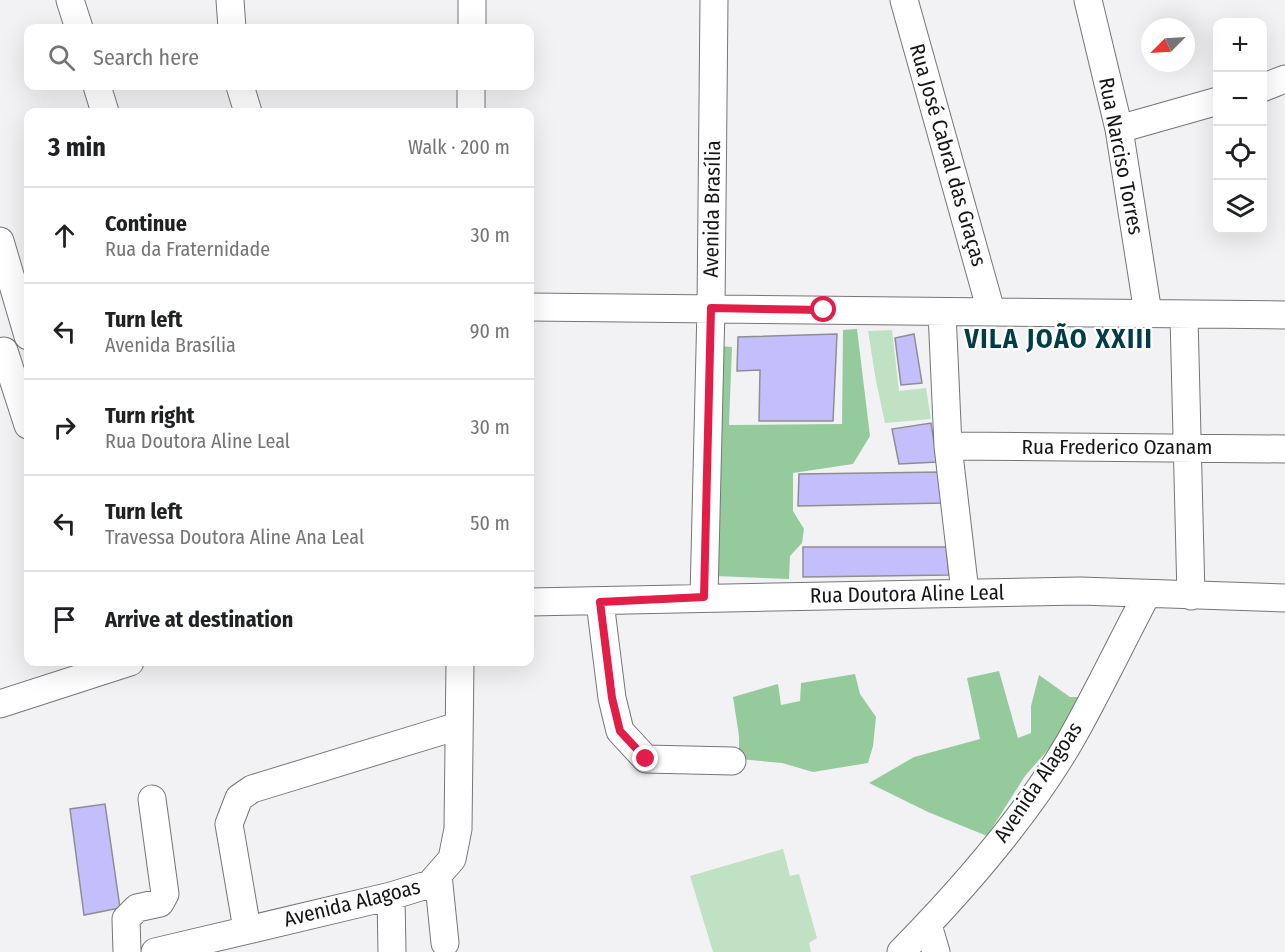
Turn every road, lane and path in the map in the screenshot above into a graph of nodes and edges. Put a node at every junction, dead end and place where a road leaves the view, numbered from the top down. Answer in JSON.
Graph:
{"nodes":[{"id":1,"x":70,"y":0,"type":"edge"},
{"id":2,"x":230,"y":0,"type":"edge"},
{"id":3,"x":472,"y":0,"type":"edge"},
{"id":4,"x":714,"y":0,"type":"edge"},
{"id":5,"x":904,"y":0,"type":"edge"},
{"id":6,"x":1088,"y":0,"type":"edge"},
{"id":7,"x":78,"y":24,"type":"edge"},
{"id":8,"x":232,"y":24,"type":"edge"},
{"id":9,"x":472,"y":24,"type":"edge"},
{"id":10,"x":1285,"y":79,"type":"edge"},
{"id":11,"x":1267,"y":86,"type":"edge"},
{"id":12,"x":98,"y":90,"type":"edge"},
{"id":13,"x":471,"y":90,"type":"edge"},
{"id":14,"x":1213,"y":103,"type":"edge"},
{"id":15,"x":104,"y":108,"type":"edge"},
{"id":16,"x":471,"y":108,"type":"edge"},
{"id":17,"x":1119,"y":129,"type":"junction"},
{"id":18,"x":0,"y":241,"type":"edge"},
{"id":19,"x":534,"y":307,"type":"edge"},
{"id":20,"x":711,"y":308,"type":"junction"},
{"id":21,"x":991,"y":311,"type":"junction"},
{"id":22,"x":942,"y":312,"type":"junction"},
{"id":23,"x":1148,"y":313,"type":"junction"},
{"id":24,"x":1285,"y":315,"type":"edge"},
{"id":25,"x":1184,"y":316,"type":"junction"},
{"id":26,"x":24,"y":322,"type":"edge"},
{"id":27,"x":11,"y":348,"type":"edge"},
{"id":28,"x":24,"y":407,"type":"edge"},
{"id":29,"x":948,"y":446,"type":"junction"},
{"id":30,"x":1186,"y":447,"type":"junction"},
{"id":31,"x":1285,"y":449,"type":"edge"},
{"id":32,"x":965,"y":592,"type":"junction"},
{"id":33,"x":1147,"y":594,"type":"junction"},
{"id":34,"x":1191,"y":596,"type":"junction"},
{"id":35,"x":704,"y":597,"type":"junction"},
{"id":36,"x":1285,"y":598,"type":"edge"},
{"id":37,"x":534,"y":602,"type":"edge"},
{"id":38,"x":600,"y":602,"type":"junction"},
{"id":39,"x":109,"y":666,"type":"edge"},
{"id":40,"x":460,"y":666,"type":"edge"},
{"id":41,"x":0,"y":704,"type":"edge"},
{"id":42,"x":458,"y":726,"type":"junction"},
{"id":43,"x":732,"y":761,"type":"dead end"},
{"id":44,"x":152,"y":799,"type":"dead end"},
{"id":45,"x":438,"y":875,"type":"junction"},
{"id":46,"x":391,"y":896,"type":"junction"},
{"id":47,"x":928,"y":925,"type":"junction"},
{"id":48,"x":247,"y":929,"type":"junction"},
{"id":49,"x":445,"y":943,"type":"dead end"},
{"id":50,"x":128,"y":952,"type":"edge"},
{"id":51,"x":155,"y":952,"type":"edge"},
{"id":52,"x":392,"y":952,"type":"edge"},
{"id":53,"x":902,"y":952,"type":"edge"},
{"id":54,"x":936,"y":952,"type":"edge"}],
"edges":[{"from":1,"to":7,"type":"street"},
{"from":2,"to":8,"type":"street"},
{"from":3,"to":9,"type":"street"},
{"from":4,"to":20,"type":"street","name":"Avenida Brasília"},
{"from":5,"to":21,"type":"street","name":"Rua José Cabral das Graças"},
{"from":6,"to":17,"type":"street","name":"Rua Narciso Torres"},
{"from":10,"to":11,"type":"street"},
{"from":12,"to":15,"type":"street"},
{"from":13,"to":16,"type":"street"},
{"from":14,"to":17,"type":"street"},
{"from":17,"to":23,"type":"street","name":"Rua Narciso Torres"},
{"from":18,"to":26,"type":"street"},
{"from":19,"to":20,"type":"street"},
{"from":20,"to":22,"type":"street"},
{"from":20,"to":35,"type":"street","name":"Avenida Brasília"},
{"from":21,"to":22,"type":"street"},
{"from":21,"to":23,"type":"street"},
{"from":22,"to":29,"type":"street"},
{"from":23,"to":25,"type":"street"},
{"from":24,"to":25,"type":"street"},
{"from":25,"to":30,"type":"street"},
{"from":27,"to":28,"type":"street"},
{"from":29,"to":30,"type":"street","name":"Rua Frederico Ozanam"},
{"from":29,"to":32,"type":"street"},
{"from":30,"to":31,"type":"street","name":"Rua Frederico Ozanam"},
{"from":30,"to":34,"type":"street"},
{"from":32,"to":33,"type":"street","name":"Rua Doutora Aline Leal"},
{"from":32,"to":35,"type":"street","name":"Rua Doutora Aline Leal"},
{"from":33,"to":34,"type":"street","name":"Rua Doutora Aline Leal"},
{"from":33,"to":47,"type":"street","name":"Avenida Alagoas"},
{"from":34,"to":36,"type":"street","name":"Rua Doutora Aline Leal"},
{"from":35,"to":38,"type":"street","name":"Rua Doutora Aline Leal"},
{"from":37,"to":38,"type":"street","name":"Rua Doutora Aline Leal"},
{"from":38,"to":43,"type":"street"},
{"from":39,"to":41,"type":"street"},
{"from":40,"to":42,"type":"street","name":"Avenida Alagoas"},
{"from":42,"to":45,"type":"street","name":"Avenida Alagoas"},
{"from":42,"to":48,"type":"street"},
{"from":44,"to":50,"type":"street"},
{"from":45,"to":46,"type":"street","name":"Avenida Alagoas"},
{"from":45,"to":49,"type":"street"},
{"from":46,"to":48,"type":"street","name":"Avenida Alagoas"},
{"from":46,"to":52,"type":"street"},
{"from":47,"to":53,"type":"street","name":"Avenida Alagoas"},
{"from":47,"to":54,"type":"street"},
{"from":48,"to":51,"type":"street","name":"Avenida Alagoas"}]}
